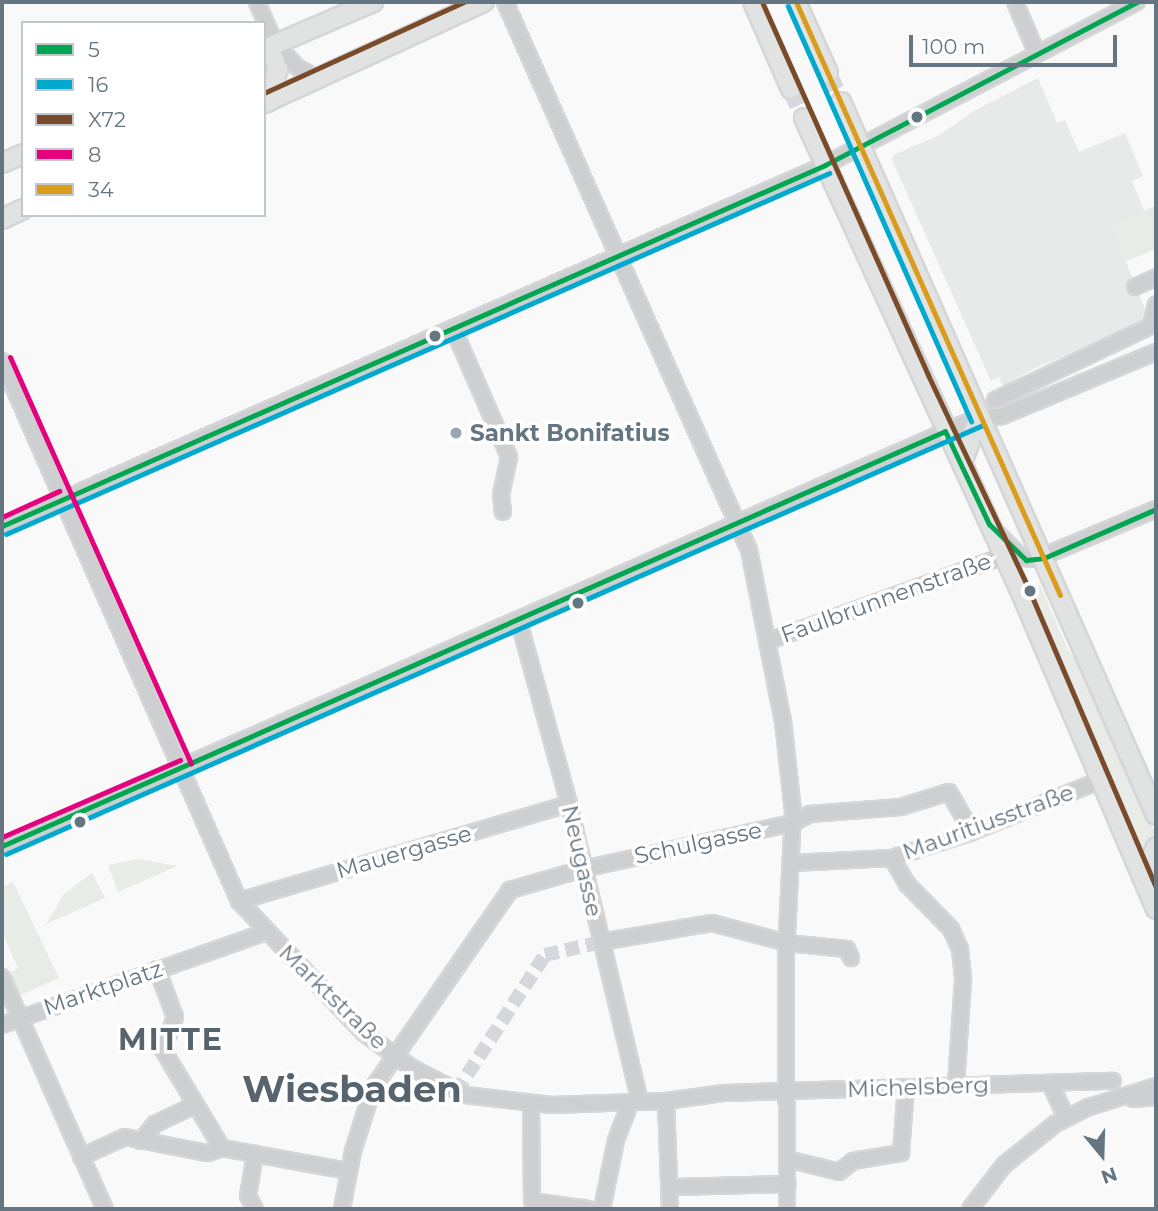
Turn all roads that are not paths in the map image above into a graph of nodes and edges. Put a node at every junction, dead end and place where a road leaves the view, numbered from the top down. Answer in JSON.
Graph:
{"nodes":[{"id":1,"x":257,"y":2,"type":"edge"},
{"id":2,"x":373,"y":2,"type":"edge"},
{"id":3,"x":484,"y":2,"type":"edge"},
{"id":4,"x":505,"y":2,"type":"edge"},
{"id":5,"x":754,"y":2,"type":"edge"},
{"id":6,"x":796,"y":2,"type":"edge"},
{"id":7,"x":1015,"y":2,"type":"edge"},
{"id":8,"x":1137,"y":2,"type":"edge"},
{"id":9,"x":262,"y":21,"type":"edge"},
{"id":10,"x":268,"y":48,"type":"edge"},
{"id":11,"x":1037,"y":54,"type":"junction"},
{"id":12,"x":828,"y":73,"type":"tunnel mouth"},
{"id":13,"x":319,"y":79,"type":"junction"},
{"id":14,"x":791,"y":89,"type":"tunnel mouth"},
{"id":15,"x":266,"y":100,"type":"edge"},
{"id":16,"x":841,"y":102,"type":"tunnel mouth"},
{"id":17,"x":266,"y":103,"type":"edge"},
{"id":18,"x":804,"y":118,"type":"tunnel mouth"},
{"id":19,"x":861,"y":148,"type":"junction"},
{"id":20,"x":21,"y":155,"type":"edge"},
{"id":21,"x":2,"y":163,"type":"edge"},
{"id":22,"x":825,"y":165,"type":"junction"},
{"id":23,"x":21,"y":210,"type":"edge"},
{"id":24,"x":2,"y":219,"type":"edge"},
{"id":25,"x":620,"y":254,"type":"junction"},
{"id":26,"x":1156,"y":277,"type":"edge"},
{"id":27,"x":1135,"y":287,"type":"dead end"},
{"id":28,"x":1156,"y":305,"type":"edge"},
{"id":29,"x":453,"y":328,"type":"junction"},
{"id":30,"x":1156,"y":352,"type":"edge"},
{"id":31,"x":2,"y":361,"type":"edge"},
{"id":32,"x":995,"y":400,"type":"dead end"},
{"id":33,"x":979,"y":417,"type":"junction"},
{"id":34,"x":945,"y":431,"type":"junction"},
{"id":35,"x":962,"y":463,"type":"junction"},
{"id":36,"x":63,"y":499,"type":"junction"},
{"id":37,"x":1156,"y":509,"type":"edge"},
{"id":38,"x":503,"y":512,"type":"dead end"},
{"id":39,"x":739,"y":523,"type":"junction"},
{"id":40,"x":989,"y":524,"type":"junction"},
{"id":41,"x":2,"y":526,"type":"edge"},
{"id":42,"x":1004,"y":556,"type":"junction"},
{"id":43,"x":1044,"y":558,"type":"junction"},
{"id":44,"x":519,"y":622,"type":"junction"},
{"id":45,"x":769,"y":641,"type":"junction"},
{"id":46,"x":183,"y":768,"type":"junction"},
{"id":47,"x":1099,"y":780,"type":"junction"},
{"id":48,"x":569,"y":804,"type":"junction"},
{"id":49,"x":1156,"y":815,"type":"edge"},
{"id":50,"x":793,"y":823,"type":"junction"},
{"id":51,"x":972,"y":832,"type":"junction"},
{"id":52,"x":2,"y":846,"type":"edge"},
{"id":53,"x":1156,"y":846,"type":"edge"},
{"id":54,"x":892,"y":858,"type":"junction"},
{"id":55,"x":792,"y":863,"type":"junction"},
{"id":56,"x":583,"y":869,"type":"junction"},
{"id":57,"x":1142,"y":877,"type":"junction"},
{"id":58,"x":239,"y":901,"type":"junction"},
{"id":59,"x":1156,"y":909,"type":"edge"},
{"id":60,"x":266,"y":932,"type":"junction"},
{"id":61,"x":601,"y":942,"type":"junction"},
{"id":62,"x":787,"y":943,"type":"junction"},
{"id":63,"x":851,"y":958,"type":"dead end"},
{"id":64,"x":157,"y":970,"type":"junction"},
{"id":65,"x":2,"y":977,"type":"edge"},
{"id":66,"x":20,"y":1017,"type":"junction"},
{"id":67,"x":2,"y":1025,"type":"edge"},
{"id":68,"x":400,"y":1052,"type":"junction"},
{"id":69,"x":1113,"y":1081,"type":"dead end"},
{"id":70,"x":1050,"y":1083,"type":"junction"},
{"id":71,"x":956,"y":1085,"type":"junction"},
{"id":72,"x":1156,"y":1086,"type":"edge"},
{"id":73,"x":906,"y":1087,"type":"junction"},
{"id":74,"x":786,"y":1091,"type":"junction"},
{"id":75,"x":1156,"y":1097,"type":"edge"},
{"id":76,"x":1107,"y":1100,"type":"junction"},
{"id":77,"x":666,"y":1101,"type":"junction"},
{"id":78,"x":635,"y":1103,"type":"junction"},
{"id":79,"x":531,"y":1104,"type":"junction"},
{"id":80,"x":195,"y":1105,"type":"junction"},
{"id":81,"x":1066,"y":1117,"type":"junction"},
{"id":82,"x":141,"y":1141,"type":"junction"},
{"id":83,"x":222,"y":1148,"type":"junction"},
{"id":84,"x":255,"y":1154,"type":"junction"},
{"id":85,"x":81,"y":1157,"type":"junction"},
{"id":86,"x":787,"y":1158,"type":"junction"},
{"id":87,"x":349,"y":1171,"type":"junction"},
{"id":88,"x":788,"y":1184,"type":"junction"},
{"id":89,"x":672,"y":1187,"type":"junction"},
{"id":90,"x":106,"y":1209,"type":"edge"},
{"id":91,"x":255,"y":1209,"type":"edge"},
{"id":92,"x":342,"y":1209,"type":"edge"},
{"id":93,"x":588,"y":1209,"type":"edge"},
{"id":94,"x":602,"y":1209,"type":"edge"},
{"id":95,"x":670,"y":1209,"type":"edge"},
{"id":96,"x":787,"y":1209,"type":"edge"},
{"id":97,"x":970,"y":1209,"type":"edge"}],
"edges":[{"from":1,"to":9,"type":"street"},
{"from":2,"to":10,"type":"main road"},
{"from":3,"to":13,"type":"main road"},
{"from":4,"to":25,"type":"street"},
{"from":5,"to":14,"type":"main road"},
{"from":6,"to":12,"type":"main road"},
{"from":7,"to":11,"type":"street"},
{"from":8,"to":11,"type":"street"},
{"from":10,"to":13,"type":"street"},
{"from":10,"to":15,"type":"main road"},
{"from":11,"to":19,"type":"street"},
{"from":13,"to":17,"type":"main road"},
{"from":16,"to":19,"type":"main road"},
{"from":18,"to":22,"type":"main road"},
{"from":19,"to":22,"type":"street"},
{"from":19,"to":33,"type":"main road"},
{"from":20,"to":21,"type":"main road"},
{"from":22,"to":25,"type":"street"},
{"from":22,"to":34,"type":"main road"},
{"from":23,"to":24,"type":"main road"},
{"from":25,"to":29,"type":"street"},
{"from":25,"to":39,"type":"street"},
{"from":26,"to":27,"type":"street"},
{"from":28,"to":32,"type":"street"},
{"from":29,"to":36,"type":"street"},
{"from":29,"to":38,"type":"street"},
{"from":30,"to":33,"type":"street"},
{"from":31,"to":36,"type":"street","name":"Marktstraße"},
{"from":33,"to":34,"type":"street"},
{"from":33,"to":35,"type":"main road"},
{"from":33,"to":43,"type":"main road"},
{"from":34,"to":35,"type":"main road"},
{"from":34,"to":39,"type":"street"},
{"from":35,"to":40,"type":"main road"},
{"from":36,"to":41,"type":"street"},
{"from":36,"to":46,"type":"street","name":"Marktstraße"},
{"from":37,"to":43,"type":"street"},
{"from":39,"to":44,"type":"street"},
{"from":39,"to":45,"type":"street"},
{"from":40,"to":42,"type":"main road"},
{"from":40,"to":43,"type":"street"},
{"from":42,"to":45,"type":"street","name":"Faulbrunnenstraße"},
{"from":42,"to":47,"type":"main road"},
{"from":43,"to":49,"type":"main road"},
{"from":44,"to":46,"type":"street"},
{"from":44,"to":48,"type":"street","name":"Neugasse"},
{"from":45,"to":50,"type":"street"},
{"from":46,"to":52,"type":"street"},
{"from":46,"to":58,"type":"street","name":"Marktstraße"},
{"from":47,"to":51,"type":"street","name":"Mauritiusstraße"},
{"from":47,"to":57,"type":"main road"},
{"from":48,"to":56,"type":"street","name":"Neugasse"},
{"from":48,"to":58,"type":"street","name":"Mauergasse"},
{"from":50,"to":51,"type":"street","name":"Schulgasse"},
{"from":50,"to":55,"type":"street"},
{"from":50,"to":56,"type":"street","name":"Schulgasse"},
{"from":51,"to":54,"type":"street","name":"Mauritiusstraße"},
{"from":53,"to":57,"type":"main road"},
{"from":54,"to":55,"type":"street","name":"Mauritiusstraße"},
{"from":54,"to":71,"type":"street"},
{"from":55,"to":62,"type":"street"},
{"from":56,"to":61,"type":"street","name":"Neugasse"},
{"from":56,"to":68,"type":"street","name":"Schulgasse"},
{"from":57,"to":59,"type":"main road"},
{"from":58,"to":60,"type":"street","name":"Marktstraße"},
{"from":60,"to":64,"type":"street","name":"Marktplatz"},
{"from":60,"to":68,"type":"street","name":"Marktstraße"},
{"from":61,"to":62,"type":"street"},
{"from":61,"to":78,"type":"street","name":"Neugasse"},
{"from":62,"to":63,"type":"street"},
{"from":62,"to":74,"type":"street"},
{"from":64,"to":66,"type":"street","name":"Marktplatz"},
{"from":64,"to":80,"type":"street"},
{"from":65,"to":66,"type":"street"},
{"from":66,"to":67,"type":"street"},
{"from":66,"to":85,"type":"street","name":"Marktplatz"},
{"from":68,"to":79,"type":"street","name":"Marktstraße"},
{"from":68,"to":87,"type":"street","name":"Schulgasse"},
{"from":69,"to":70,"type":"street","name":"Michelsberg"},
{"from":70,"to":71,"type":"street","name":"Michelsberg"},
{"from":70,"to":81,"type":"street"},
{"from":71,"to":73,"type":"street","name":"Michelsberg"},
{"from":72,"to":76,"type":"street"},
{"from":73,"to":74,"type":"street","name":"Michelsberg"},
{"from":73,"to":86,"type":"street"},
{"from":74,"to":77,"type":"street","name":"Marktstraße"},
{"from":74,"to":86,"type":"street"},
{"from":75,"to":76,"type":"street"},
{"from":76,"to":81,"type":"street"},
{"from":77,"to":78,"type":"street","name":"Marktstraße"},
{"from":77,"to":89,"type":"street"},
{"from":78,"to":79,"type":"street","name":"Marktstraße"},
{"from":78,"to":94,"type":"street"},
{"from":79,"to":93,"type":"street"},
{"from":80,"to":82,"type":"street"},
{"from":80,"to":83,"type":"street"},
{"from":81,"to":97,"type":"street"},
{"from":82,"to":83,"type":"street"},
{"from":82,"to":85,"type":"street"},
{"from":83,"to":84,"type":"street"},
{"from":84,"to":87,"type":"street"},
{"from":84,"to":91,"type":"street"},
{"from":85,"to":90,"type":"street","name":"Marktplatz"},
{"from":86,"to":88,"type":"street"},
{"from":87,"to":92,"type":"street","name":"Schulgasse"},
{"from":88,"to":89,"type":"street"},
{"from":88,"to":96,"type":"street"},
{"from":89,"to":95,"type":"street"}]}
